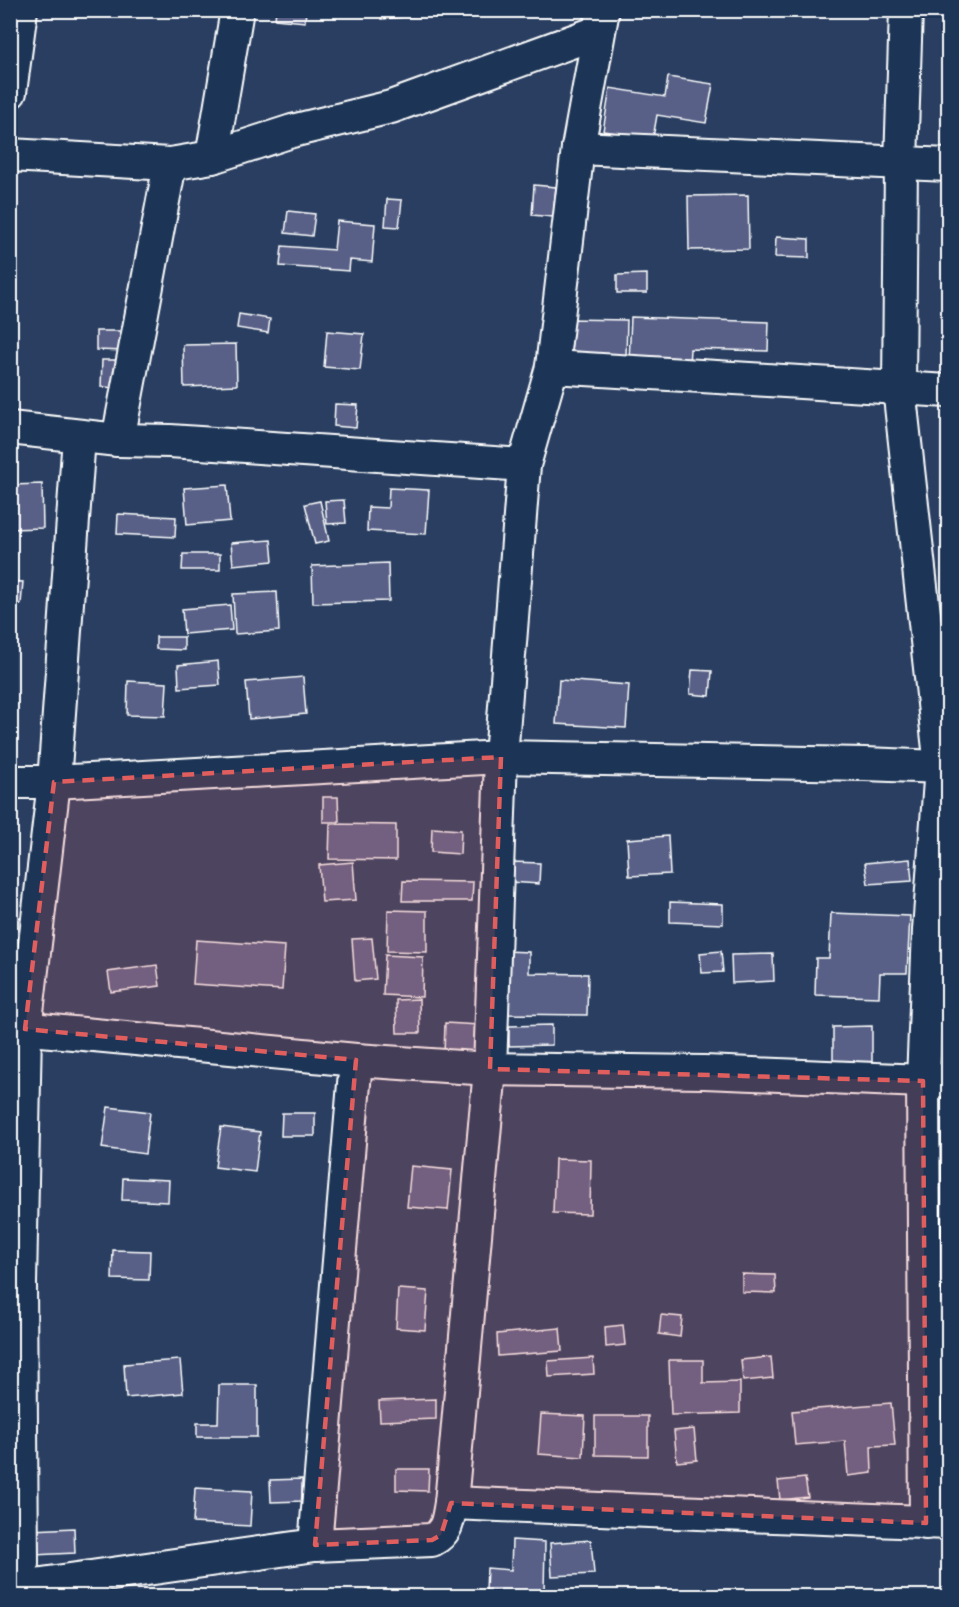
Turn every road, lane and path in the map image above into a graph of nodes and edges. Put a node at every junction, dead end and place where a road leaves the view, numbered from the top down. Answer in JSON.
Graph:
{"nodes":[{"id":1,"x":21,"y":10,"type":"edge"},
{"id":2,"x":237,"y":10,"type":"edge"},
{"id":3,"x":906,"y":10,"type":"edge"},
{"id":4,"x":601,"y":21,"type":"edge"},
{"id":5,"x":10,"y":92,"type":"edge"},
{"id":6,"x":578,"y":148,"type":"junction"},
{"id":7,"x":10,"y":155,"type":"edge"},
{"id":8,"x":212,"y":157,"type":"junction"},
{"id":9,"x":901,"y":162,"type":"junction"},
{"id":10,"x":170,"y":164,"type":"junction"},
{"id":11,"x":948,"y":165,"type":"edge"},
{"id":12,"x":552,"y":367,"type":"junction"},
{"id":13,"x":899,"y":388,"type":"junction"},
{"id":14,"x":948,"y":391,"type":"edge"},
{"id":15,"x":10,"y":428,"type":"edge"},
{"id":16,"x":79,"y":436,"type":"junction"},
{"id":17,"x":118,"y":440,"type":"junction"},
{"id":18,"x":524,"y":465,"type":"junction"},
{"id":19,"x":501,"y":757,"type":"junction"},
{"id":20,"x":941,"y":767,"type":"junction"},
{"id":21,"x":10,"y":782,"type":"edge"},
{"id":22,"x":54,"y":782,"type":"junction"},
{"id":23,"x":18,"y":1028,"type":"edge"},
{"id":24,"x":356,"y":1060,"type":"junction"},
{"id":25,"x":490,"y":1069,"type":"junction"},
{"id":26,"x":936,"y":1080,"type":"edge"},
{"id":27,"x":451,"y":1503,"type":"junction"},
{"id":28,"x":937,"y":1523,"type":"edge"},
{"id":29,"x":315,"y":1545,"type":"junction"},
{"id":30,"x":19,"y":1577,"type":"edge"}],
"edges":[{"from":1,"to":5,"type":"street"},
{"from":2,"to":8,"type":"street"},
{"from":3,"to":9,"type":"street"},
{"from":4,"to":6,"type":"street"},
{"from":4,"to":8,"type":"street"},
{"from":6,"to":9,"type":"street"},
{"from":6,"to":12,"type":"street"},
{"from":7,"to":10,"type":"street"},
{"from":8,"to":10,"type":"street"},
{"from":9,"to":11,"type":"street"},
{"from":9,"to":13,"type":"street"},
{"from":10,"to":17,"type":"street"},
{"from":12,"to":13,"type":"street"},
{"from":12,"to":18,"type":"street"},
{"from":13,"to":14,"type":"street"},
{"from":13,"to":20,"type":"street"},
{"from":15,"to":16,"type":"street"},
{"from":16,"to":17,"type":"street"},
{"from":16,"to":22,"type":"street"},
{"from":17,"to":18,"type":"street"},
{"from":18,"to":19,"type":"street"},
{"from":19,"to":20,"type":"street"},
{"from":19,"to":22,"type":"street"},
{"from":19,"to":25,"type":"street"},
{"from":20,"to":26,"type":"street"},
{"from":21,"to":22,"type":"street"},
{"from":22,"to":23,"type":"street"},
{"from":23,"to":24,"type":"street"},
{"from":23,"to":30,"type":"street"},
{"from":24,"to":25,"type":"street"},
{"from":24,"to":29,"type":"street"},
{"from":25,"to":26,"type":"street"},
{"from":25,"to":27,"type":"street"},
{"from":26,"to":28,"type":"street"},
{"from":27,"to":28,"type":"street"},
{"from":27,"to":29,"type":"street"},
{"from":29,"to":30,"type":"street"}]}
